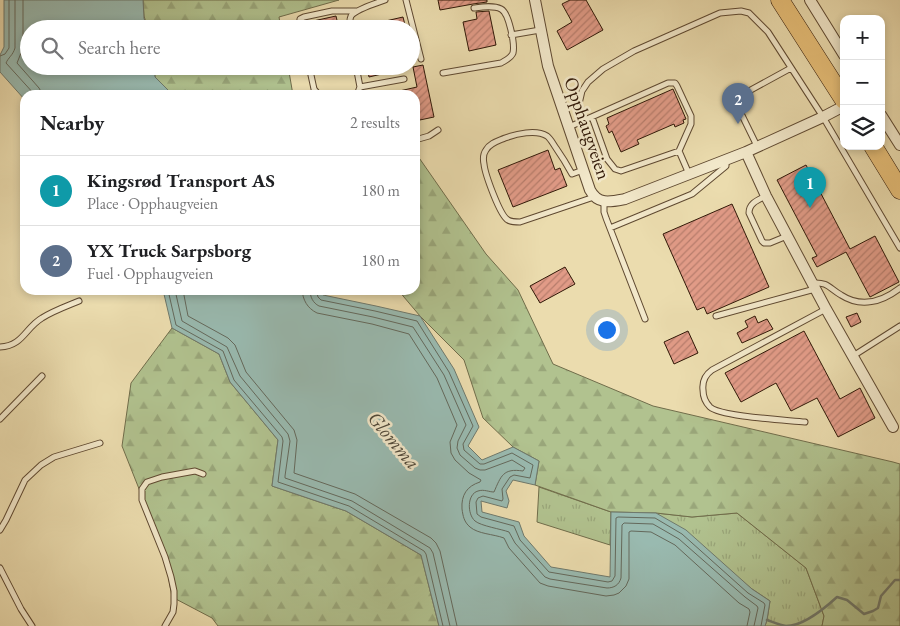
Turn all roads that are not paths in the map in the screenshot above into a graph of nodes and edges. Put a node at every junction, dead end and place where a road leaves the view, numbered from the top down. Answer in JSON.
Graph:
{"nodes":[{"id":1,"x":385,"y":0,"type":"edge"},
{"id":2,"x":406,"y":0,"type":"edge"},
{"id":3,"x":535,"y":0,"type":"edge"},
{"id":4,"x":780,"y":0,"type":"edge"},
{"id":5,"x":810,"y":0,"type":"edge"},
{"id":6,"x":474,"y":8,"type":"dead end"},
{"id":7,"x":356,"y":11,"type":"junction"},
{"id":8,"x":300,"y":20,"type":"edge"},
{"id":9,"x":350,"y":20,"type":"edge"},
{"id":10,"x":411,"y":20,"type":"edge"},
{"id":11,"x":540,"y":30,"type":"junction"},
{"id":12,"x":511,"y":35,"type":"junction"},
{"id":13,"x":840,"y":49,"type":"edge"},
{"id":14,"x":420,"y":55,"type":"edge"},
{"id":15,"x":421,"y":59,"type":"dead end"},
{"id":16,"x":791,"y":68,"type":"junction"},
{"id":17,"x":443,"y":73,"type":"dead end"},
{"id":18,"x":310,"y":75,"type":"edge"},
{"id":19,"x":358,"y":75,"type":"edge"},
{"id":20,"x":404,"y":79,"type":"dead end"},
{"id":21,"x":360,"y":87,"type":"junction"},
{"id":22,"x":315,"y":90,"type":"edge"},
{"id":23,"x":359,"y":90,"type":"edge"},
{"id":24,"x":840,"y":94,"type":"edge"},
{"id":25,"x":840,"y":108,"type":"edge"},
{"id":26,"x":592,"y":117,"type":"junction"},
{"id":27,"x":823,"y":117,"type":"junction"},
{"id":28,"x":583,"y":121,"type":"junction"},
{"id":29,"x":885,"y":121,"type":"edge"},
{"id":30,"x":569,"y":127,"type":"junction"},
{"id":31,"x":438,"y":130,"type":"dead end"},
{"id":32,"x":420,"y":139,"type":"edge"},
{"id":33,"x":900,"y":145,"type":"edge"},
{"id":34,"x":757,"y":146,"type":"junction"},
{"id":35,"x":875,"y":150,"type":"edge"},
{"id":36,"x":679,"y":151,"type":"junction"},
{"id":37,"x":746,"y":152,"type":"junction"},
{"id":38,"x":726,"y":159,"type":"junction"},
{"id":39,"x":584,"y":170,"type":"junction"},
{"id":40,"x":689,"y":174,"type":"junction"},
{"id":41,"x":900,"y":190,"type":"edge"},
{"id":42,"x":766,"y":196,"type":"junction"},
{"id":43,"x":594,"y":197,"type":"junction"},
{"id":44,"x":604,"y":201,"type":"junction"},
{"id":45,"x":610,"y":228,"type":"junction"},
{"id":46,"x":787,"y":236,"type":"junction"},
{"id":47,"x":900,"y":248,"type":"edge"},
{"id":48,"x":814,"y":286,"type":"junction"},
{"id":49,"x":900,"y":288,"type":"edge"},
{"id":50,"x":79,"y":301,"type":"dead end"},
{"id":51,"x":826,"y":309,"type":"junction"},
{"id":52,"x":716,"y":316,"type":"dead end"},
{"id":53,"x":645,"y":319,"type":"dead end"},
{"id":54,"x":900,"y":326,"type":"edge"},
{"id":55,"x":0,"y":347,"type":"edge"},
{"id":56,"x":853,"y":356,"type":"junction"},
{"id":57,"x":42,"y":376,"type":"dead end"},
{"id":58,"x":0,"y":419,"type":"edge"},
{"id":59,"x":805,"y":422,"type":"dead end"},
{"id":60,"x":896,"y":428,"type":"edge"},
{"id":61,"x":100,"y":444,"type":"dead end"},
{"id":62,"x":203,"y":474,"type":"dead end"},
{"id":63,"x":0,"y":530,"type":"edge"},
{"id":64,"x":0,"y":568,"type":"edge"},
{"id":65,"x":32,"y":626,"type":"edge"},
{"id":66,"x":165,"y":626,"type":"edge"}],
"edges":[{"from":1,"to":7,"type":"lane"},
{"from":2,"to":10,"type":"lane"},
{"from":3,"to":11,"type":"street","name":"Opphaugveien"},
{"from":4,"to":24,"type":"highway"},
{"from":5,"to":13,"type":"street"},
{"from":6,"to":12,"type":"lane"},
{"from":7,"to":8,"type":"lane"},
{"from":7,"to":9,"type":"lane"},
{"from":11,"to":12,"type":"lane"},
{"from":11,"to":30,"type":"street","name":"Opphaugveien"},
{"from":12,"to":17,"type":"lane"},
{"from":14,"to":15,"type":"lane"},
{"from":16,"to":27,"type":"lane"},
{"from":16,"to":28,"type":"lane"},
{"from":16,"to":34,"type":"lane"},
{"from":18,"to":22,"type":"lane"},
{"from":19,"to":21,"type":"lane"},
{"from":20,"to":21,"type":"lane"},
{"from":21,"to":23,"type":"lane"},
{"from":25,"to":27,"type":"street","name":"Opphaugveien"},
{"from":26,"to":28,"type":"lane"},
{"from":26,"to":36,"type":"lane"},
{"from":26,"to":36,"type":"lane"},
{"from":27,"to":34,"type":"street","name":"Opphaugveien"},
{"from":27,"to":47,"type":"lane"},
{"from":28,"to":30,"type":"lane"},
{"from":29,"to":33,"type":"street"},
{"from":30,"to":39,"type":"street","name":"Opphaugveien"},
{"from":31,"to":32,"type":"lane"},
{"from":34,"to":37,"type":"street","name":"Opphaugveien"},
{"from":35,"to":41,"type":"highway"},
{"from":36,"to":40,"type":"lane"},
{"from":37,"to":38,"type":"street","name":"Opphaugveien"},
{"from":37,"to":42,"type":"street"},
{"from":38,"to":40,"type":"street","name":"Opphaugveien"},
{"from":38,"to":45,"type":"lane"},
{"from":39,"to":43,"type":"street","name":"Opphaugveien"},
{"from":39,"to":43,"type":"lane"},
{"from":40,"to":44,"type":"street","name":"Opphaugveien"},
{"from":42,"to":46,"type":"street"},
{"from":42,"to":46,"type":"lane"},
{"from":43,"to":44,"type":"street","name":"Opphaugveien"},
{"from":44,"to":45,"type":"lane"},
{"from":45,"to":53,"type":"lane"},
{"from":46,"to":48,"type":"street"},
{"from":48,"to":49,"type":"lane"},
{"from":48,"to":51,"type":"street"},
{"from":48,"to":52,"type":"lane"},
{"from":50,"to":55,"type":"lane"},
{"from":51,"to":56,"type":"street"},
{"from":51,"to":59,"type":"lane"},
{"from":54,"to":56,"type":"lane"},
{"from":56,"to":60,"type":"street"},
{"from":57,"to":58,"type":"lane"},
{"from":61,"to":63,"type":"lane"},
{"from":62,"to":66,"type":"lane"},
{"from":64,"to":65,"type":"lane"}]}
